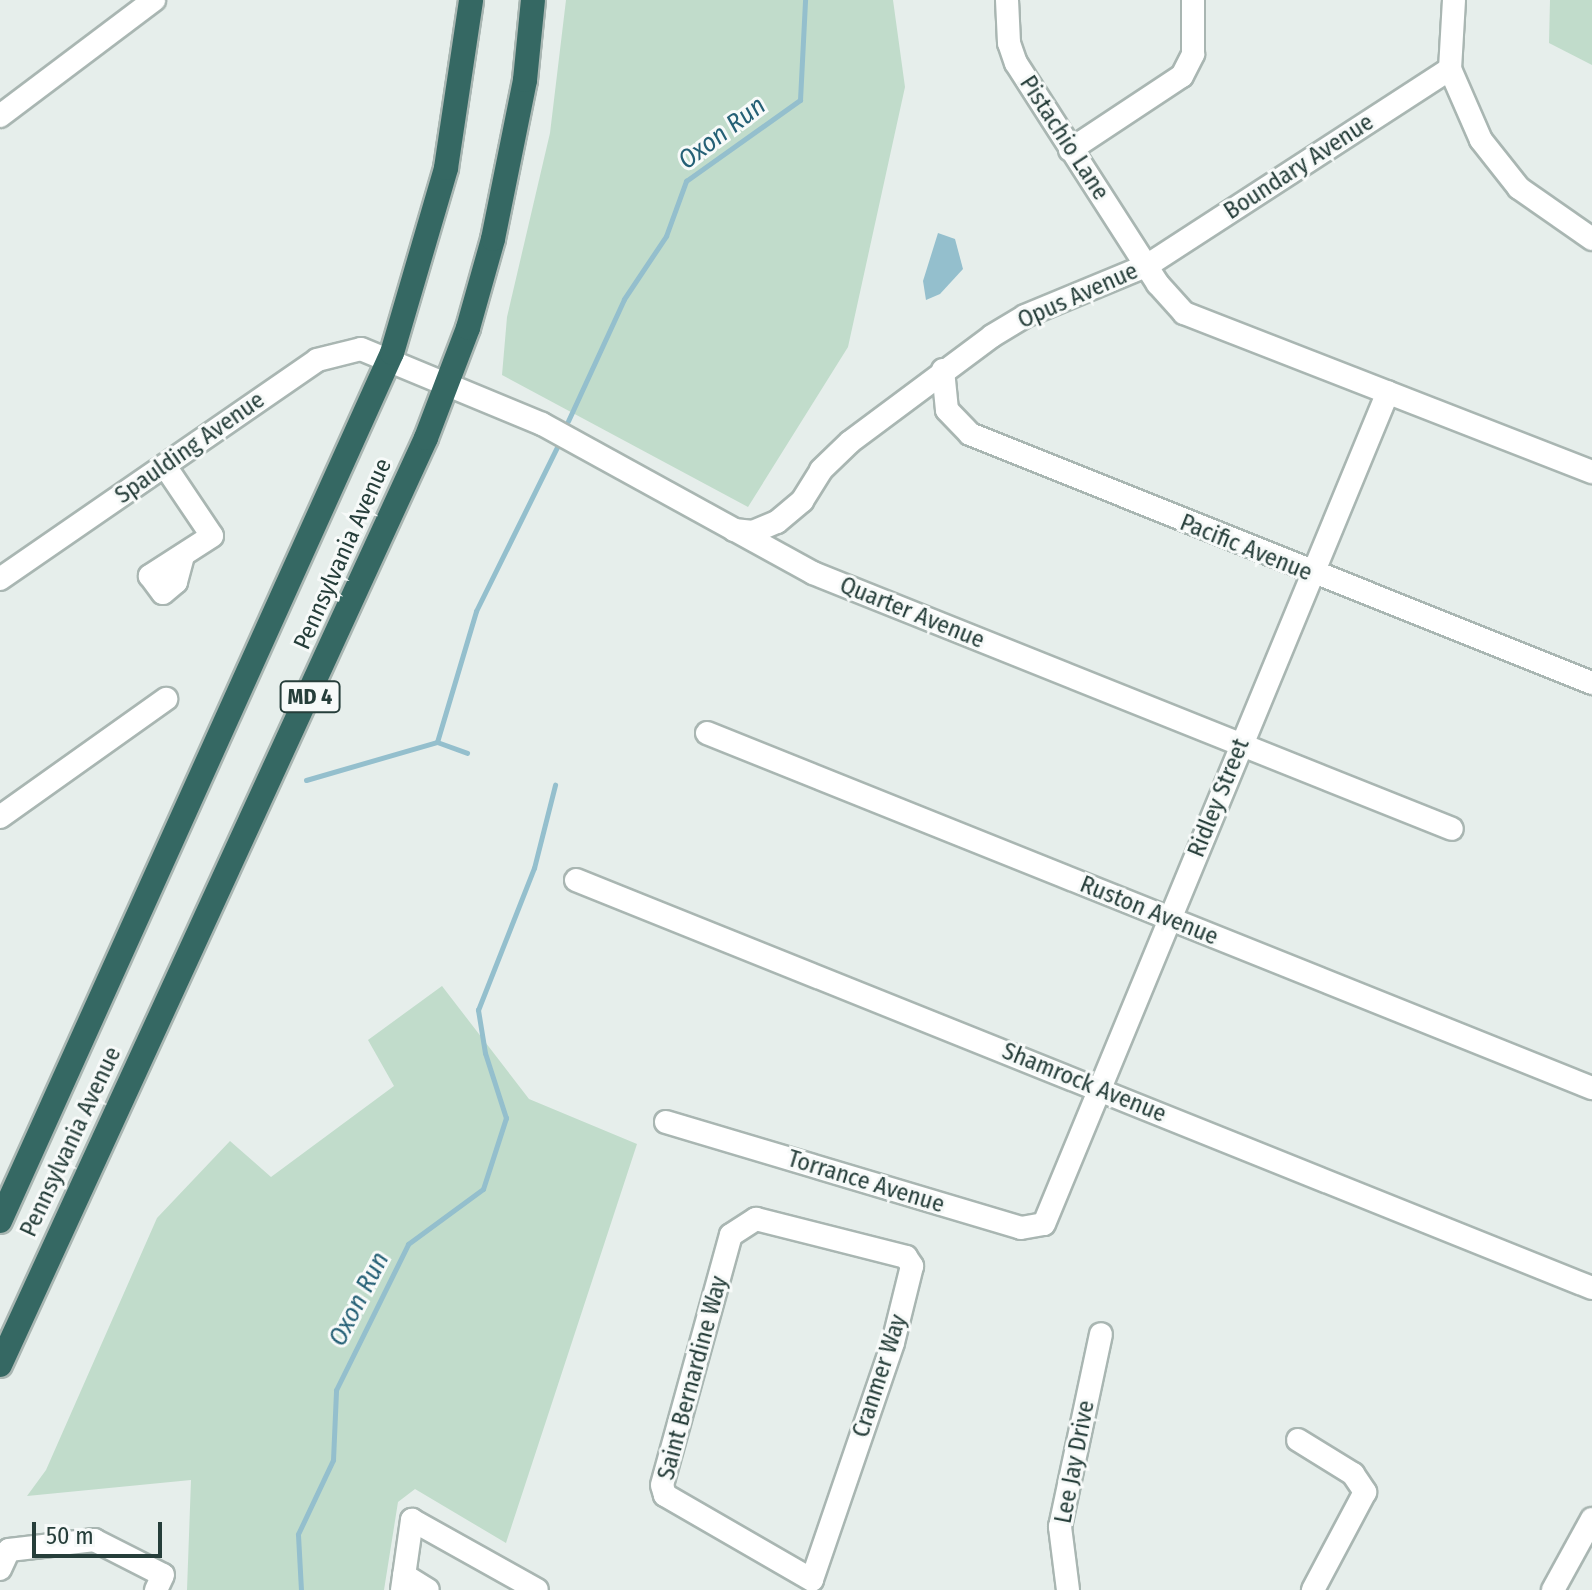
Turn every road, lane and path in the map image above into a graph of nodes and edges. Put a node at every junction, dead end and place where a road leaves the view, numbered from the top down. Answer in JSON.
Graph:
{"nodes":[{"id":1,"x":154,"y":0,"type":"edge"},
{"id":2,"x":471,"y":0,"type":"edge"},
{"id":3,"x":533,"y":0,"type":"edge"},
{"id":4,"x":1007,"y":0,"type":"edge"},
{"id":5,"x":1193,"y":0,"type":"edge"},
{"id":6,"x":1454,"y":0,"type":"edge"},
{"id":7,"x":1450,"y":69,"type":"junction"},
{"id":8,"x":0,"y":116,"type":"edge"},
{"id":9,"x":1070,"y":150,"type":"junction"},
{"id":10,"x":1592,"y":239,"type":"edge"},
{"id":11,"x":1148,"y":265,"type":"junction"},
{"id":12,"x":389,"y":361,"type":"junction"},
{"id":13,"x":943,"y":370,"type":"junction"},
{"id":14,"x":447,"y":382,"type":"junction"},
{"id":15,"x":1388,"y":392,"type":"junction"},
{"id":16,"x":165,"y":466,"type":"junction"},
{"id":17,"x":1592,"y":472,"type":"edge"},
{"id":18,"x":730,"y":529,"type":"junction"},
{"id":19,"x":183,"y":555,"type":"dead end"},
{"id":20,"x":1310,"y":574,"type":"junction"},
{"id":21,"x":0,"y":579,"type":"edge"},
{"id":22,"x":1592,"y":683,"type":"edge"},
{"id":23,"x":166,"y":699,"type":"dead end"},
{"id":24,"x":707,"y":733,"type":"dead end"},
{"id":25,"x":1240,"y":746,"type":"junction"},
{"id":26,"x":0,"y":817,"type":"edge"},
{"id":27,"x":1452,"y":829,"type":"dead end"},
{"id":28,"x":576,"y":880,"type":"dead end"},
{"id":29,"x":1170,"y":920,"type":"junction"},
{"id":30,"x":1592,"y":1088,"type":"edge"},
{"id":31,"x":1099,"y":1089,"type":"junction"},
{"id":32,"x":666,"y":1122,"type":"dead end"},
{"id":33,"x":1054,"y":1205,"type":"joint"},
{"id":34,"x":0,"y":1221,"type":"edge"},
{"id":35,"x":819,"y":1235,"type":"joint"},
{"id":36,"x":1592,"y":1288,"type":"edge"},
{"id":37,"x":1101,"y":1334,"type":"dead end"},
{"id":38,"x":0,"y":1365,"type":"edge"},
{"id":39,"x":1298,"y":1440,"type":"dead end"},
{"id":40,"x":1592,"y":1519,"type":"edge"},
{"id":41,"x":0,"y":1569,"type":"edge"},
{"id":42,"x":403,"y":1583,"type":"edge"},
{"id":43,"x":814,"y":1585,"type":"edge"},
{"id":44,"x":156,"y":1590,"type":"edge"},
{"id":45,"x":428,"y":1590,"type":"edge"},
{"id":46,"x":537,"y":1590,"type":"edge"},
{"id":47,"x":1068,"y":1590,"type":"edge"},
{"id":48,"x":1313,"y":1590,"type":"edge"},
{"id":49,"x":1553,"y":1590,"type":"edge"}],
"edges":[{"from":1,"to":8,"type":"street"},
{"from":2,"to":12,"type":"highway","name":"Pennsylvania Avenue","number":"MD 4"},
{"from":3,"to":14,"type":"highway","name":"Pennsylvania Avenue","number":"MD 4"},
{"from":4,"to":9,"type":"street","name":"Pistachio Lane"},
{"from":5,"to":9,"type":"street"},
{"from":6,"to":7,"type":"street"},
{"from":7,"to":10,"type":"street"},
{"from":7,"to":11,"type":"street","name":"Boundary Avenue"},
{"from":9,"to":11,"type":"street","name":"Pistachio Lane"},
{"from":11,"to":13,"type":"street","name":"Opus Avenue"},
{"from":11,"to":15,"type":"street","name":"Opus Avenue"},
{"from":12,"to":14,"type":"street","name":"Quarter Avenue"},
{"from":12,"to":16,"type":"street","name":"Spaulding Avenue"},
{"from":12,"to":34,"type":"highway","name":"Pennsylvania Avenue","number":"MD 4"},
{"from":13,"to":18,"type":"street","name":"Opus Avenue"},
{"from":13,"to":20,"type":"street","name":"Pacific Avenue"},
{"from":14,"to":18,"type":"street","name":"Quarter Avenue"},
{"from":14,"to":38,"type":"highway","name":"Pennsylvania Avenue","number":"MD 4"},
{"from":15,"to":17,"type":"street","name":"Opus Avenue"},
{"from":15,"to":20,"type":"street","name":"Ridley Street"},
{"from":16,"to":19,"type":"street"},
{"from":16,"to":21,"type":"street","name":"Spaulding Avenue"},
{"from":18,"to":25,"type":"street","name":"Quarter Avenue"},
{"from":20,"to":22,"type":"street","name":"Pacific Avenue"},
{"from":20,"to":25,"type":"street","name":"Ridley Street"},
{"from":23,"to":26,"type":"street"},
{"from":24,"to":29,"type":"street","name":"Ruston Avenue"},
{"from":25,"to":27,"type":"street","name":"Quarter Avenue"},
{"from":25,"to":29,"type":"street","name":"Ridley Street"},
{"from":28,"to":31,"type":"street","name":"Shamrock Avenue"},
{"from":29,"to":30,"type":"street","name":"Ruston Avenue"},
{"from":29,"to":31,"type":"street","name":"Ridley Street"},
{"from":31,"to":33,"type":"street","name":"Ridley Street"},
{"from":31,"to":36,"type":"street","name":"Shamrock Avenue"},
{"from":32,"to":33,"type":"street","name":"Torrance Avenue"},
{"from":35,"to":43,"type":"street","name":"Cranmer Way"},
{"from":35,"to":43,"type":"street","name":"Saint Bernardine Way"},
{"from":37,"to":47,"type":"street","name":"Lee Jay Drive"},
{"from":39,"to":48,"type":"street"},
{"from":40,"to":49,"type":"street"},
{"from":41,"to":44,"type":"street"},
{"from":42,"to":45,"type":"street"},
{"from":42,"to":46,"type":"street"}]}
